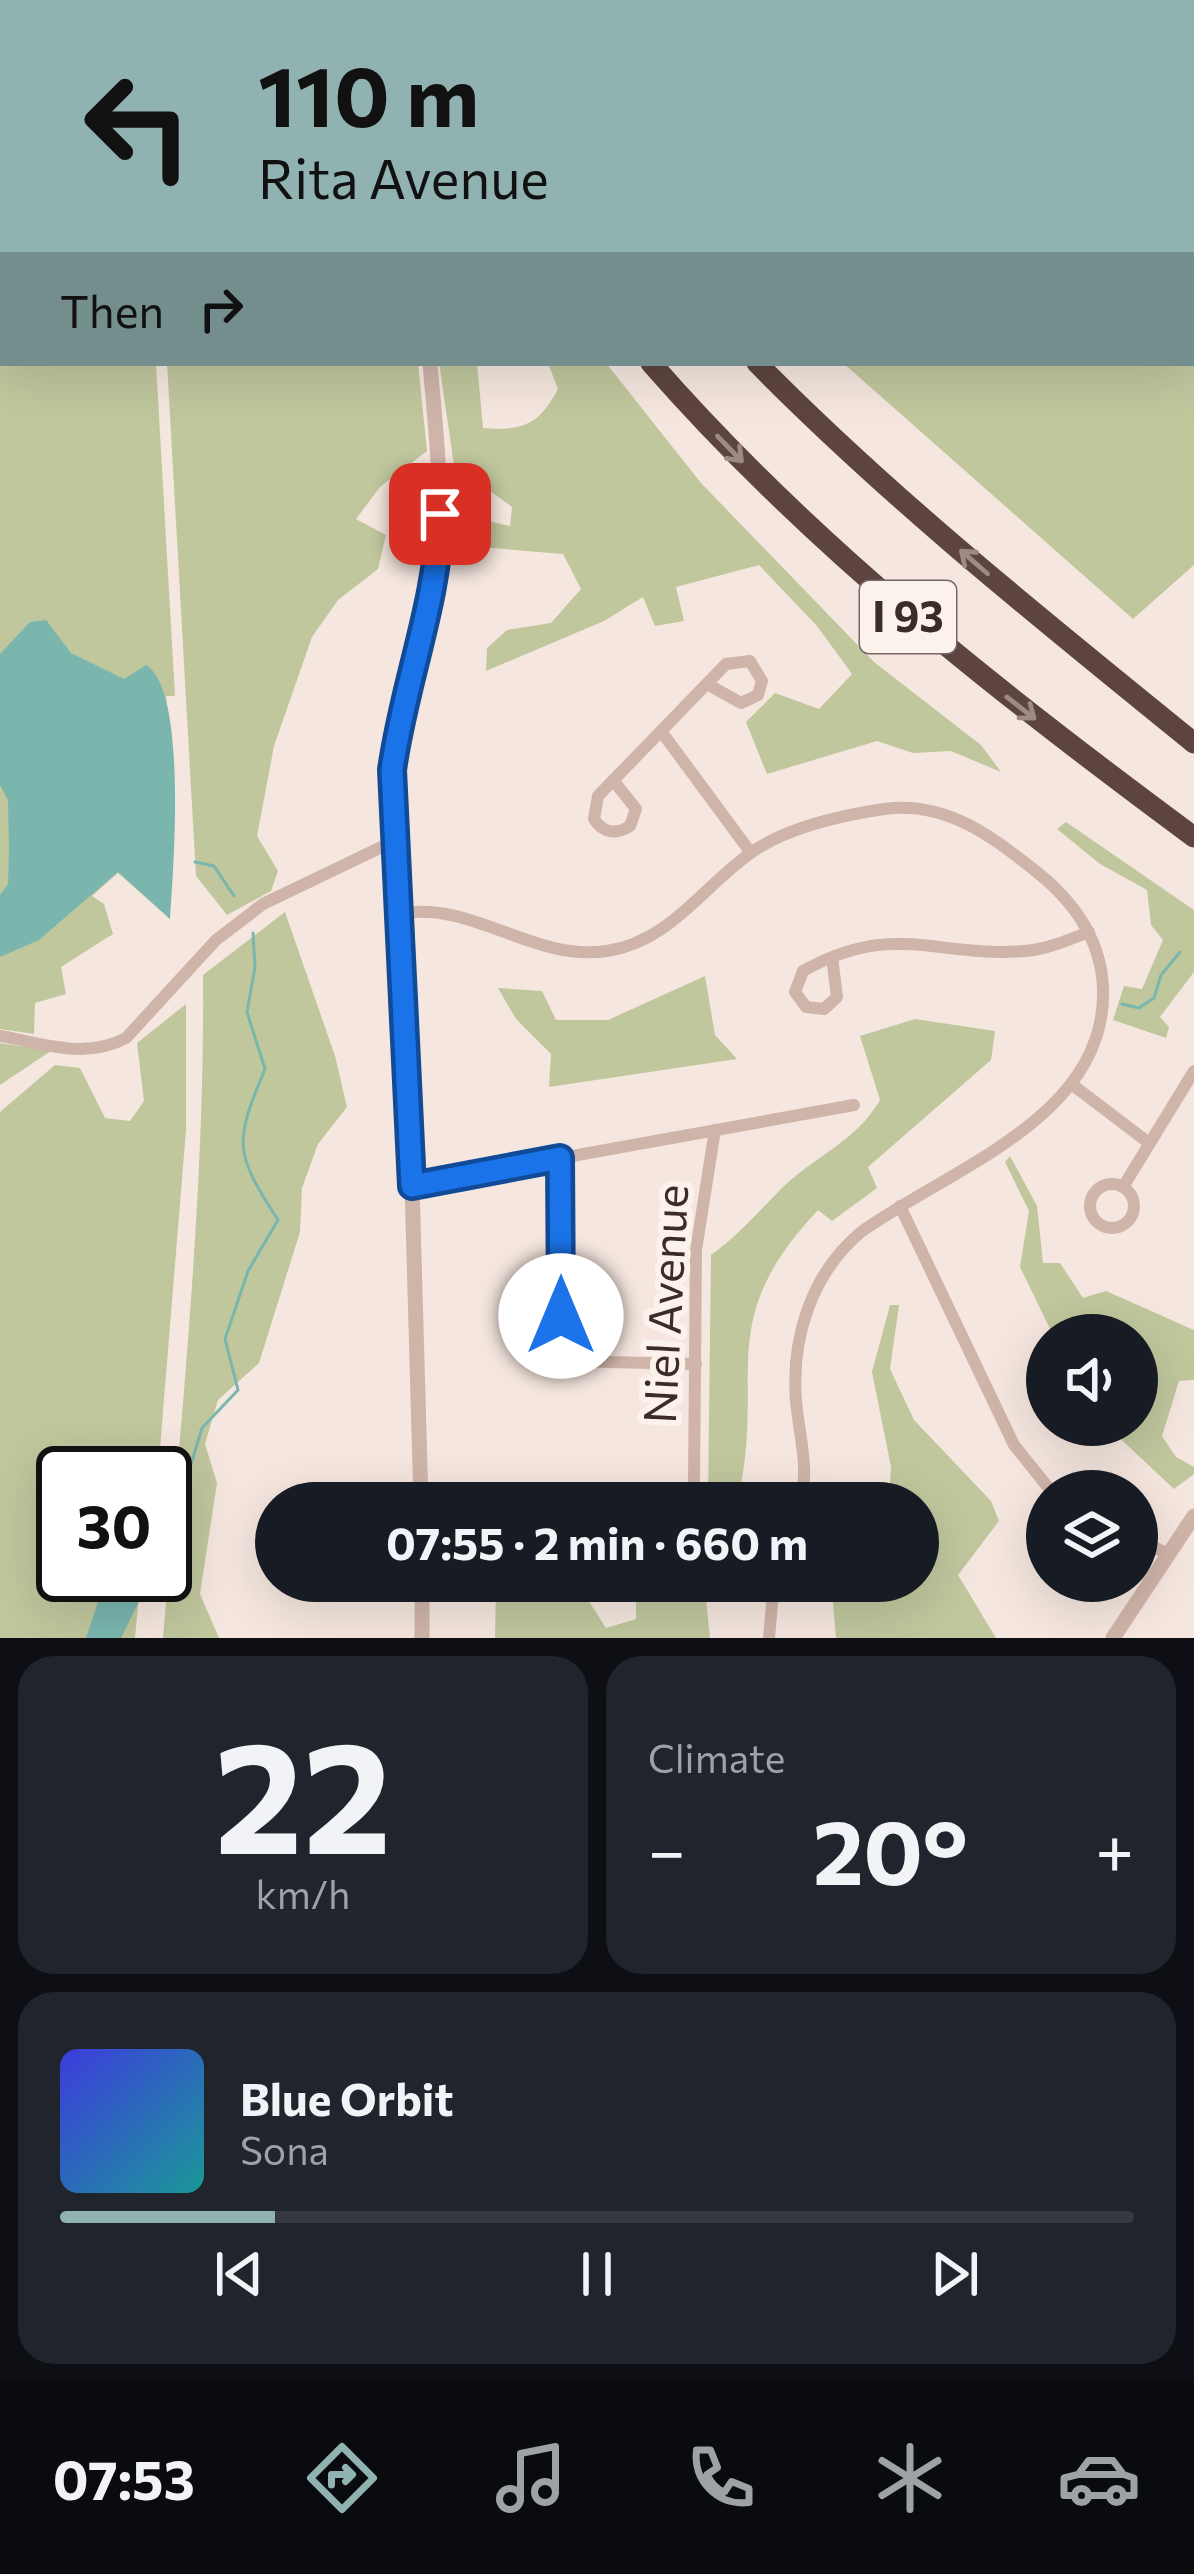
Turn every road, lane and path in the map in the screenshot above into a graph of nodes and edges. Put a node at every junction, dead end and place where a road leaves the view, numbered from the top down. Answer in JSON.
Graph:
{"nodes":[{"id":1,"x":430,"y":366,"type":"edge"},
{"id":2,"x":654,"y":366,"type":"edge"},
{"id":3,"x":761,"y":366,"type":"edge"},
{"id":4,"x":707,"y":684,"type":"junction"},
{"id":5,"x":661,"y":731,"type":"junction"},
{"id":6,"x":1194,"y":743,"type":"edge"},
{"id":7,"x":613,"y":780,"type":"dead end"},
{"id":8,"x":1194,"y":837,"type":"edge"},
{"id":9,"x":392,"y":842,"type":"junction"},
{"id":10,"x":751,"y":853,"type":"junction"},
{"id":11,"x":397,"y":914,"type":"junction"},
{"id":12,"x":1089,"y":932,"type":"junction"},
{"id":13,"x":832,"y":957,"type":"junction"},
{"id":14,"x":0,"y":1036,"type":"edge"},
{"id":15,"x":1194,"y":1071,"type":"edge"},
{"id":16,"x":1074,"y":1086,"type":"junction"},
{"id":17,"x":854,"y":1105,"type":"dead end"},
{"id":18,"x":715,"y":1130,"type":"junction"},
{"id":19,"x":1149,"y":1143,"type":"junction"},
{"id":20,"x":560,"y":1158,"type":"junction"},
{"id":21,"x":412,"y":1186,"type":"junction"},
{"id":22,"x":1123,"y":1187,"type":"dead end"},
{"id":23,"x":900,"y":1206,"type":"junction"},
{"id":24,"x":696,"y":1364,"type":"junction"},
{"id":25,"x":1034,"y":1470,"type":"edge"},
{"id":26,"x":420,"y":1482,"type":"edge"},
{"id":27,"x":694,"y":1482,"type":"dead end"},
{"id":28,"x":803,"y":1482,"type":"edge"},
{"id":29,"x":1194,"y":1516,"type":"edge"},
{"id":30,"x":1158,"y":1549,"type":"edge"},
{"id":31,"x":1168,"y":1554,"type":"junction"},
{"id":32,"x":422,"y":1602,"type":"edge"},
{"id":33,"x":772,"y":1602,"type":"edge"},
{"id":34,"x":422,"y":1638,"type":"edge"},
{"id":35,"x":769,"y":1638,"type":"edge"},
{"id":36,"x":1113,"y":1638,"type":"edge"}],
"edges":[{"from":1,"to":9,"type":"street"},
{"from":2,"to":8,"type":"highway","number":"I 93","one_way":true},
{"from":6,"to":3,"type":"highway","number":"I 93","one_way":true},
{"from":4,"to":4,"type":"street"},
{"from":4,"to":5,"type":"street"},
{"from":5,"to":7,"type":"street"},
{"from":5,"to":10,"type":"street"},
{"from":9,"to":11,"type":"street"},
{"from":9,"to":14,"type":"street"},
{"from":10,"to":11,"type":"street"},
{"from":10,"to":12,"type":"street"},
{"from":11,"to":21,"type":"street"},
{"from":12,"to":13,"type":"street"},
{"from":12,"to":16,"type":"street"},
{"from":13,"to":13,"type":"street"},
{"from":15,"to":19,"type":"street"},
{"from":16,"to":19,"type":"street"},
{"from":16,"to":23,"type":"street"},
{"from":17,"to":18,"type":"street"},
{"from":18,"to":20,"type":"street"},
{"from":18,"to":24,"type":"street","name":"Niel Avenue"},
{"from":19,"to":22,"type":"street"},
{"from":20,"to":21,"type":"street"},
{"from":20,"to":24,"type":"street"},
{"from":21,"to":26,"type":"street"},
{"from":23,"to":25,"type":"street"},
{"from":23,"to":28,"type":"street"},
{"from":24,"to":27,"type":"street","name":"Niel Avenue"},
{"from":29,"to":31,"type":"street"},
{"from":30,"to":31,"type":"street"},
{"from":31,"to":36,"type":"street"},
{"from":32,"to":34,"type":"street"},
{"from":33,"to":35,"type":"street"}]}
